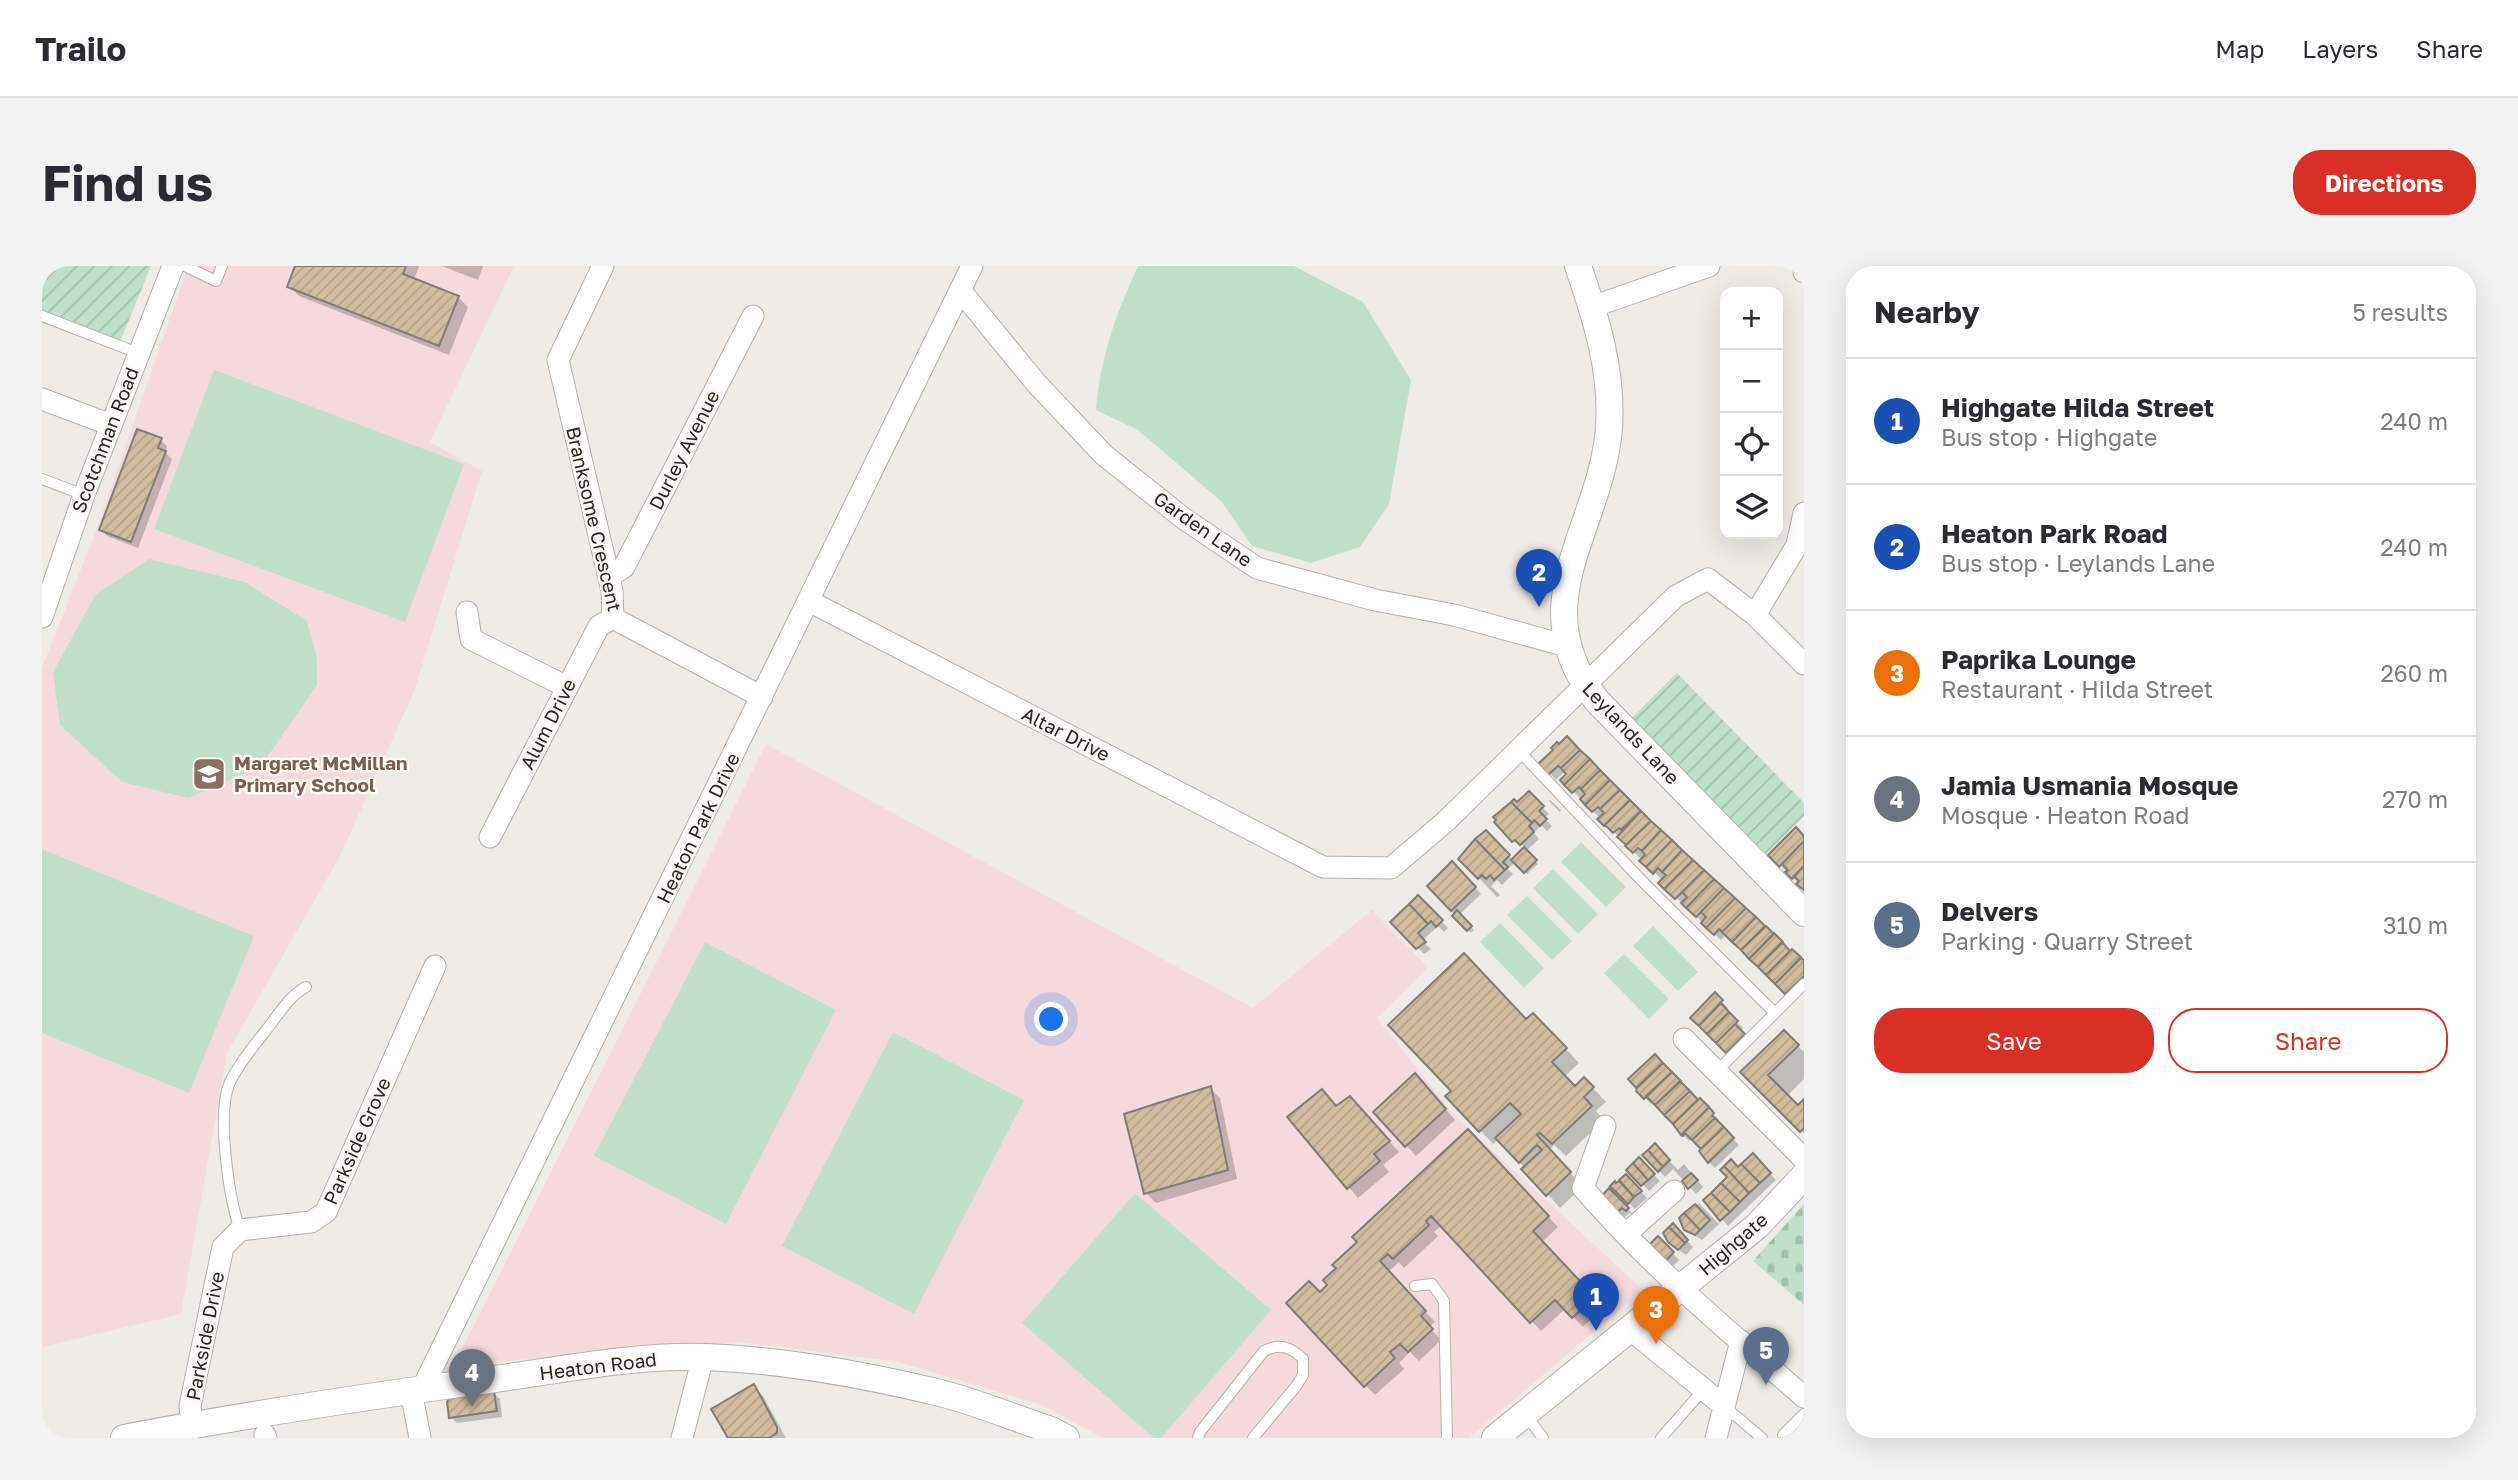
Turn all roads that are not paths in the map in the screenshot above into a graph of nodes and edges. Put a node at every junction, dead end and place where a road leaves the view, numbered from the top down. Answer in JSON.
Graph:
{"nodes":[{"id":1,"x":173,"y":266,"type":"edge"},
{"id":2,"x":185,"y":266,"type":"edge"},
{"id":3,"x":222,"y":266,"type":"edge"},
{"id":4,"x":603,"y":266,"type":"edge"},
{"id":5,"x":972,"y":266,"type":"edge"},
{"id":6,"x":1578,"y":266,"type":"edge"},
{"id":7,"x":1709,"y":266,"type":"edge"},
{"id":8,"x":1803,"y":266,"type":"edge"},
{"id":9,"x":1804,"y":272,"type":"edge"},
{"id":10,"x":960,"y":290,"type":"junction"},
{"id":11,"x":1592,"y":307,"type":"junction"},
{"id":12,"x":42,"y":316,"type":"edge"},
{"id":13,"x":753,"y":316,"type":"dead end"},
{"id":14,"x":138,"y":353,"type":"junction"},
{"id":15,"x":42,"y":399,"type":"edge"},
{"id":16,"x":111,"y":425,"type":"junction"},
{"id":17,"x":42,"y":479,"type":"edge"},
{"id":18,"x":84,"y":495,"type":"junction"},
{"id":19,"x":1804,"y":513,"type":"edge"},
{"id":20,"x":609,"y":577,"type":"junction"},
{"id":21,"x":809,"y":601,"type":"junction"},
{"id":22,"x":467,"y":612,"type":"dead end"},
{"id":23,"x":1755,"y":615,"type":"junction"},
{"id":24,"x":42,"y":617,"type":"edge"},
{"id":25,"x":613,"y":618,"type":"junction"},
{"id":26,"x":1567,"y":646,"type":"junction"},
{"id":27,"x":1804,"y":664,"type":"edge"},
{"id":28,"x":1584,"y":685,"type":"junction"},
{"id":29,"x":567,"y":687,"type":"junction"},
{"id":30,"x":762,"y":697,"type":"junction"},
{"id":31,"x":1519,"y":751,"type":"junction"},
{"id":32,"x":490,"y":837,"type":"dead end"},
{"id":33,"x":1804,"y":913,"type":"edge"},
{"id":34,"x":435,"y":966,"type":"dead end"},
{"id":35,"x":1804,"y":984,"type":"edge"},
{"id":36,"x":306,"y":987,"type":"dead end"},
{"id":37,"x":1775,"y":1013,"type":"junction"},
{"id":38,"x":1684,"y":1039,"type":"dead end"},
{"id":39,"x":1717,"y":1071,"type":"junction"},
{"id":40,"x":1605,"y":1126,"type":"dead end"},
{"id":41,"x":1804,"y":1159,"type":"edge"},
{"id":42,"x":1804,"y":1176,"type":"edge"},
{"id":43,"x":1674,"y":1191,"type":"dead end"},
{"id":44,"x":240,"y":1230,"type":"junction"},
{"id":45,"x":1626,"y":1234,"type":"junction"},
{"id":46,"x":1415,"y":1286,"type":"dead end"},
{"id":47,"x":1681,"y":1290,"type":"junction"},
{"id":48,"x":1631,"y":1330,"type":"junction"},
{"id":49,"x":1741,"y":1341,"type":"junction"},
{"id":50,"x":703,"y":1357,"type":"junction"},
{"id":51,"x":1704,"y":1388,"type":"junction"},
{"id":52,"x":416,"y":1390,"type":"junction"},
{"id":53,"x":1804,"y":1397,"type":"edge"},
{"id":54,"x":1724,"y":1406,"type":"junction"},
{"id":55,"x":1524,"y":1413,"type":"junction"},
{"id":56,"x":1804,"y":1415,"type":"edge"},
{"id":57,"x":192,"y":1425,"type":"junction"},
{"id":58,"x":1783,"y":1435,"type":"dead end"},
{"id":59,"x":124,"y":1438,"type":"edge"},
{"id":60,"x":420,"y":1438,"type":"edge"},
{"id":61,"x":682,"y":1438,"type":"edge"},
{"id":62,"x":1066,"y":1438,"type":"edge"},
{"id":63,"x":1198,"y":1438,"type":"edge"},
{"id":64,"x":1253,"y":1438,"type":"edge"},
{"id":65,"x":1447,"y":1438,"type":"edge"},
{"id":66,"x":1495,"y":1438,"type":"edge"},
{"id":67,"x":1543,"y":1438,"type":"edge"},
{"id":68,"x":1661,"y":1438,"type":"edge"},
{"id":69,"x":1716,"y":1438,"type":"edge"},
{"id":70,"x":1762,"y":1438,"type":"edge"}],
"edges":[{"from":1,"to":14,"type":"street","name":"Scotchman Road"},
{"from":2,"to":3,"type":"lane"},
{"from":4,"to":20,"type":"street","name":"Branksome Crescent"},
{"from":5,"to":10,"type":"street","name":"Heaton Park Drive"},
{"from":6,"to":11,"type":"street","name":"Leylands Lane"},
{"from":7,"to":11,"type":"street"},
{"from":8,"to":9,"type":"street"},
{"from":10,"to":21,"type":"street","name":"Heaton Park Drive"},
{"from":10,"to":26,"type":"street","name":"Garden Lane"},
{"from":11,"to":26,"type":"street","name":"Leylands Lane"},
{"from":12,"to":14,"type":"lane"},
{"from":13,"to":20,"type":"street","name":"Durley Avenue"},
{"from":14,"to":16,"type":"street","name":"Scotchman Road"},
{"from":15,"to":16,"type":"street"},
{"from":16,"to":18,"type":"street","name":"Scotchman Road"},
{"from":17,"to":18,"type":"lane"},
{"from":18,"to":24,"type":"street","name":"Scotchman Road"},
{"from":19,"to":23,"type":"street"},
{"from":20,"to":25,"type":"street","name":"Branksome Crescent"},
{"from":21,"to":30,"type":"street","name":"Heaton Park Drive"},
{"from":21,"to":31,"type":"street","name":"Altar Drive"},
{"from":22,"to":29,"type":"street"},
{"from":23,"to":27,"type":"street"},
{"from":23,"to":28,"type":"street"},
{"from":25,"to":29,"type":"street","name":"Alum Drive"},
{"from":25,"to":30,"type":"street","name":"Branksome Crescent"},
{"from":26,"to":28,"type":"street","name":"Leylands Lane"},
{"from":28,"to":31,"type":"street"},
{"from":28,"to":33,"type":"street","name":"Leylands Lane"},
{"from":29,"to":32,"type":"street","name":"Alum Drive"},
{"from":30,"to":52,"type":"street","name":"Heaton Park Drive"},
{"from":31,"to":37,"type":"lane"},
{"from":34,"to":44,"type":"street","name":"Parkside Grove"},
{"from":35,"to":37,"type":"lane"},
{"from":36,"to":44,"type":"lane"},
{"from":37,"to":39,"type":"lane"},
{"from":38,"to":39,"type":"street"},
{"from":39,"to":41,"type":"street"},
{"from":40,"to":45,"type":"street"},
{"from":42,"to":47,"type":"street","name":"Highgate"},
{"from":43,"to":45,"type":"street"},
{"from":44,"to":57,"type":"street","name":"Parkside Drive"},
{"from":45,"to":47,"type":"street"},
{"from":46,"to":65,"type":"lane"},
{"from":47,"to":48,"type":"street","name":"Highgate"},
{"from":47,"to":49,"type":"street"},
{"from":48,"to":51,"type":"street"},
{"from":48,"to":55,"type":"street","name":"Highgate"},
{"from":49,"to":53,"type":"street"},
{"from":49,"to":54,"type":"street"},
{"from":50,"to":52,"type":"street","name":"Heaton Road"},
{"from":50,"to":61,"type":"street"},
{"from":50,"to":62,"type":"street","name":"Heaton Road"},
{"from":51,"to":54,"type":"street"},
{"from":51,"to":68,"type":"lane"},
{"from":52,"to":57,"type":"street","name":"Heaton Road"},
{"from":52,"to":60,"type":"street"},
{"from":54,"to":69,"type":"street"},
{"from":54,"to":70,"type":"lane"},
{"from":55,"to":66,"type":"street","name":"Highgate"},
{"from":55,"to":67,"type":"lane"},
{"from":56,"to":58,"type":"lane"},
{"from":57,"to":59,"type":"street","name":"Heaton Road"},
{"from":63,"to":64,"type":"lane"}]}
